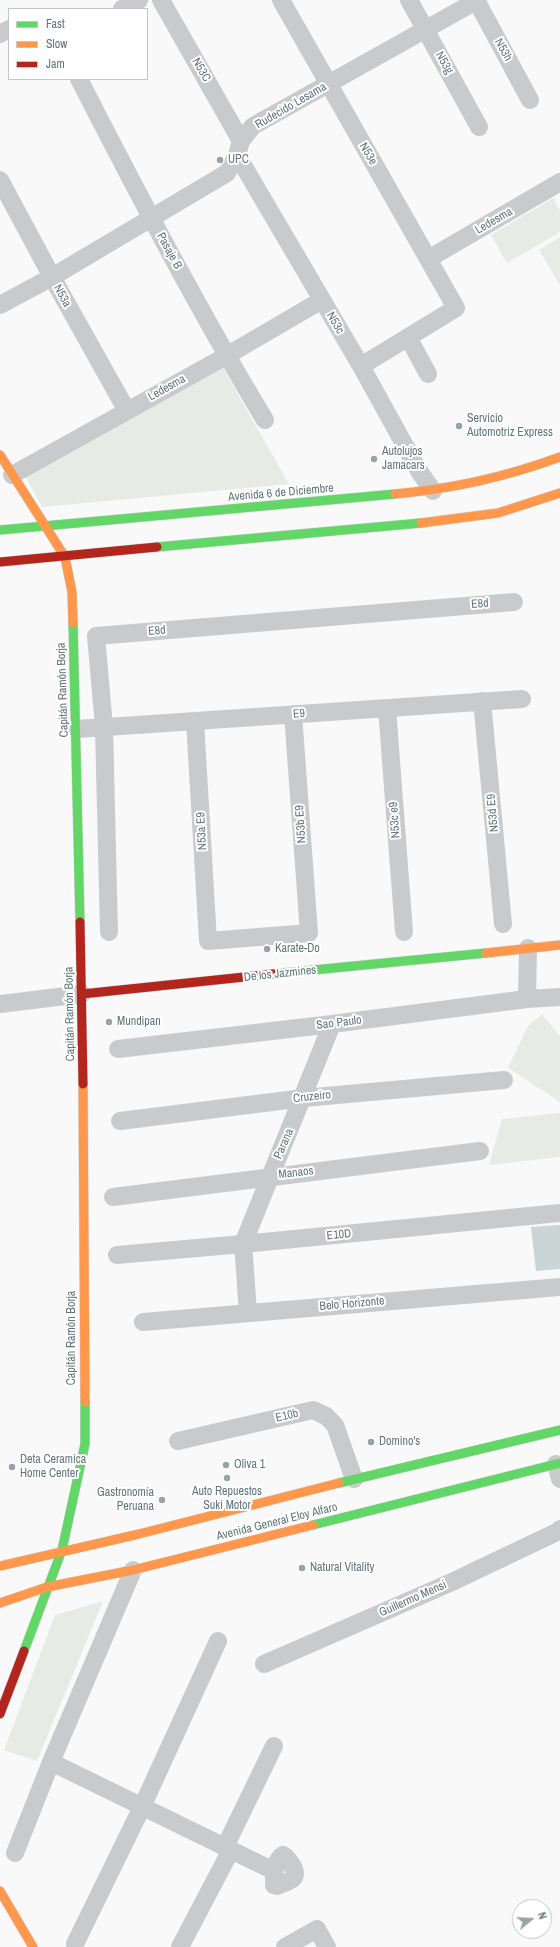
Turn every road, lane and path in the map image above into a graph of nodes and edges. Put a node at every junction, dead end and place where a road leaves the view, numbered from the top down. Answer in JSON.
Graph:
{"nodes":[{"id":1,"x":139,"y":0,"type":"edge"},
{"id":2,"x":161,"y":0,"type":"edge"},
{"id":3,"x":281,"y":0,"type":"edge"},
{"id":4,"x":409,"y":0,"type":"edge"},
{"id":5,"x":477,"y":0,"type":"edge"},
{"id":6,"x":124,"y":8,"type":"edge"},
{"id":7,"x":425,"y":30,"type":"junction"},
{"id":8,"x":80,"y":80,"type":"edge"},
{"id":9,"x":328,"y":85,"type":"junction"},
{"id":10,"x":530,"y":100,"type":"dead end"},
{"id":11,"x":479,"y":127,"type":"dead end"},
{"id":12,"x":239,"y":148,"type":"junction"},
{"id":13,"x":0,"y":180,"type":"edge"},
{"id":14,"x":560,"y":182,"type":"edge"},
{"id":15,"x":150,"y":218,"type":"junction"},
{"id":16,"x":428,"y":259,"type":"junction"},
{"id":17,"x":52,"y":277,"type":"junction"},
{"id":18,"x":322,"y":300,"type":"junction"},
{"id":19,"x":0,"y":305,"type":"edge"},
{"id":20,"x":408,"y":337,"type":"junction"},
{"id":21,"x":226,"y":356,"type":"junction"},
{"id":22,"x":361,"y":366,"type":"junction"},
{"id":23,"x":428,"y":374,"type":"dead end"},
{"id":24,"x":127,"y":411,"type":"junction"},
{"id":25,"x":265,"y":420,"type":"dead end"},
{"id":26,"x":0,"y":455,"type":"edge"},
{"id":27,"x":560,"y":457,"type":"edge"},
{"id":28,"x":12,"y":475,"type":"junction"},
{"id":29,"x":433,"y":491,"type":"junction"},
{"id":30,"x":560,"y":493,"type":"edge"},
{"id":31,"x":45,"y":526,"type":"junction"},
{"id":32,"x":0,"y":530,"type":"edge"},
{"id":33,"x":65,"y":557,"type":"junction"},
{"id":34,"x":0,"y":562,"type":"edge"},
{"id":35,"x":514,"y":602,"type":"dead end"},
{"id":36,"x":522,"y":699,"type":"dead end"},
{"id":37,"x":482,"y":702,"type":"junction"},
{"id":38,"x":387,"y":708,"type":"junction"},
{"id":39,"x":293,"y":714,"type":"junction"},
{"id":40,"x":195,"y":721,"type":"junction"},
{"id":41,"x":104,"y":727,"type":"junction"},
{"id":42,"x":76,"y":729,"type":"junction"},
{"id":43,"x":503,"y":924,"type":"dead end"},
{"id":44,"x":109,"y":932,"type":"dead end"},
{"id":45,"x":404,"y":932,"type":"dead end"},
{"id":46,"x":208,"y":941,"type":"joint"},
{"id":47,"x":560,"y":945,"type":"edge"},
{"id":48,"x":528,"y":948,"type":"junction"},
{"id":49,"x":82,"y":994,"type":"junction"},
{"id":50,"x":560,"y":996,"type":"edge"},
{"id":51,"x":527,"y":999,"type":"junction"},
{"id":52,"x":0,"y":1004,"type":"edge"},
{"id":53,"x":332,"y":1024,"type":"junction"},
{"id":54,"x":118,"y":1049,"type":"dead end"},
{"id":55,"x":504,"y":1080,"type":"dead end"},
{"id":56,"x":304,"y":1098,"type":"junction"},
{"id":57,"x":120,"y":1121,"type":"dead end"},
{"id":58,"x":480,"y":1151,"type":"dead end"},
{"id":59,"x":269,"y":1176,"type":"junction"},
{"id":60,"x":113,"y":1197,"type":"dead end"},
{"id":61,"x":560,"y":1213,"type":"edge"},
{"id":62,"x":243,"y":1244,"type":"junction"},
{"id":63,"x":117,"y":1255,"type":"dead end"},
{"id":64,"x":560,"y":1287,"type":"edge"},
{"id":65,"x":248,"y":1312,"type":"junction"},
{"id":66,"x":144,"y":1322,"type":"dead end"},
{"id":67,"x":560,"y":1430,"type":"edge"},
{"id":68,"x":178,"y":1441,"type":"dead end"},
{"id":69,"x":559,"y":1469,"type":"edge"},
{"id":70,"x":354,"y":1479,"type":"junction"},
{"id":71,"x":560,"y":1529,"type":"edge"},
{"id":72,"x":62,"y":1550,"type":"junction"},
{"id":73,"x":0,"y":1566,"type":"edge"},
{"id":74,"x":133,"y":1570,"type":"junction"},
{"id":75,"x":48,"y":1587,"type":"junction"},
{"id":76,"x":0,"y":1603,"type":"edge"},
{"id":77,"x":218,"y":1641,"type":"dead end"},
{"id":78,"x":264,"y":1664,"type":"dead end"},
{"id":79,"x":0,"y":1714,"type":"edge"},
{"id":80,"x":274,"y":1746,"type":"dead end"},
{"id":81,"x":52,"y":1762,"type":"junction"},
{"id":82,"x":142,"y":1807,"type":"junction"},
{"id":83,"x":228,"y":1848,"type":"junction"},
{"id":84,"x":15,"y":1853,"type":"dead end"},
{"id":85,"x":274,"y":1871,"type":"dead end"},
{"id":86,"x":0,"y":1892,"type":"edge"},
{"id":87,"x":75,"y":1944,"type":"dead end"},
{"id":88,"x":32,"y":1947,"type":"edge"},
{"id":89,"x":180,"y":1947,"type":"edge"},
{"id":90,"x":284,"y":1947,"type":"edge"},
{"id":91,"x":327,"y":1947,"type":"edge"}],
"edges":[{"from":1,"to":6,"type":"street"},
{"from":2,"to":12,"type":"street","name":"N53C"},
{"from":3,"to":9,"type":"street","name":"N53e"},
{"from":4,"to":7,"type":"street","name":"N53g"},
{"from":5,"to":7,"type":"street","name":"Rudecido Lesama"},
{"from":5,"to":10,"type":"street","name":"N53h"},
{"from":7,"to":9,"type":"street","name":"Rudecido Lesama"},
{"from":7,"to":11,"type":"street","name":"N53g"},
{"from":8,"to":15,"type":"street","name":"Pasaje B"},
{"from":9,"to":12,"type":"street","name":"Rudecido Lesama"},
{"from":9,"to":16,"type":"street","name":"N53e"},
{"from":12,"to":15,"type":"street","name":"Rudecido Lesama"},
{"from":12,"to":18,"type":"street","name":"N53c"},
{"from":13,"to":17,"type":"street","name":"N53a"},
{"from":14,"to":16,"type":"street","name":"Ledesma"},
{"from":15,"to":17,"type":"street","name":"Rudecido Lesama"},
{"from":15,"to":21,"type":"street","name":"Pasaje B"},
{"from":16,"to":20,"type":"street","name":"N53e"},
{"from":17,"to":19,"type":"street","name":"Rudecido Lesama"},
{"from":17,"to":24,"type":"street","name":"N53a"},
{"from":18,"to":21,"type":"street","name":"Ledesma"},
{"from":18,"to":22,"type":"street","name":"N53c"},
{"from":20,"to":22,"type":"street"},
{"from":20,"to":23,"type":"street"},
{"from":21,"to":24,"type":"street","name":"Ledesma"},
{"from":21,"to":25,"type":"street","name":"Pasaje B"},
{"from":22,"to":29,"type":"street","name":"N53c"},
{"from":24,"to":28,"type":"street","name":"Ledesma"},
{"from":26,"to":28,"type":"main road","name":"Capitán Ramón Borja"},
{"from":27,"to":29,"type":"main road","name":"Avenida 6 de Diciembre"},
{"from":28,"to":31,"type":"main road","name":"Capitán Ramón Borja"},
{"from":29,"to":31,"type":"main road","name":"Avenida 6 de Diciembre"},
{"from":30,"to":33,"type":"main road"},
{"from":31,"to":32,"type":"main road","name":"Avenida 6 de Diciembre"},
{"from":31,"to":33,"type":"main road","name":"Capitán Ramón Borja"},
{"from":33,"to":34,"type":"main road"},
{"from":33,"to":42,"type":"main road","name":"Capitán Ramón Borja"},
{"from":35,"to":41,"type":"street","name":"E8d"},
{"from":36,"to":37,"type":"street","name":"E9"},
{"from":37,"to":38,"type":"street","name":"E9"},
{"from":37,"to":43,"type":"street","name":"N53d E9"},
{"from":38,"to":39,"type":"street","name":"E9"},
{"from":38,"to":45,"type":"street","name":"N53c e9"},
{"from":39,"to":40,"type":"street","name":"E9"},
{"from":39,"to":46,"type":"street","name":"N53b E9"},
{"from":40,"to":41,"type":"street","name":"E9"},
{"from":40,"to":46,"type":"street","name":"N53a E9"},
{"from":41,"to":42,"type":"street","name":"E9"},
{"from":41,"to":44,"type":"street","name":"E8d"},
{"from":42,"to":49,"type":"main road","name":"Capitán Ramón Borja"},
{"from":47,"to":48,"type":"main road","name":"De los Jazmines"},
{"from":48,"to":49,"type":"main road","name":"De los Jazmines"},
{"from":48,"to":51,"type":"street"},
{"from":49,"to":52,"type":"street","name":"De los Jazmines"},
{"from":49,"to":72,"type":"main road","name":"Capitán Ramón Borja"},
{"from":50,"to":51,"type":"street","name":"Sao Paulo"},
{"from":51,"to":53,"type":"street","name":"Sao Paulo"},
{"from":53,"to":54,"type":"street","name":"Sao Paulo"},
{"from":53,"to":56,"type":"street","name":"Parana"},
{"from":55,"to":56,"type":"street","name":"Cruzeiro"},
{"from":56,"to":57,"type":"street","name":"Cruzeiro"},
{"from":56,"to":59,"type":"street","name":"Parana"},
{"from":58,"to":59,"type":"street","name":"Manaos"},
{"from":59,"to":60,"type":"street","name":"Manaos"},
{"from":59,"to":62,"type":"street","name":"Parana"},
{"from":61,"to":62,"type":"street","name":"E10D"},
{"from":62,"to":63,"type":"street","name":"E10D"},
{"from":62,"to":65,"type":"street","name":"Parana"},
{"from":64,"to":65,"type":"street","name":"Belo Horizonte"},
{"from":65,"to":66,"type":"street","name":"Belo Horizonte"},
{"from":67,"to":70,"type":"main road","name":"Avenida General Eloy Alfaro"},
{"from":68,"to":70,"type":"street","name":"E10b"},
{"from":69,"to":74,"type":"main road","name":"Avenida General Eloy Alfaro"},
{"from":70,"to":72,"type":"main road","name":"Avenida General Eloy Alfaro"},
{"from":71,"to":78,"type":"street","name":"Guillermo Mensi"},
{"from":72,"to":73,"type":"main road","name":"Avenida General Eloy Alfaro"},
{"from":72,"to":75,"type":"main road","name":"Capitán Ramón Borja"},
{"from":74,"to":75,"type":"main road","name":"Avenida General Eloy Alfaro"},
{"from":74,"to":81,"type":"street"},
{"from":75,"to":76,"type":"main road","name":"Avenida General Eloy Alfaro"},
{"from":75,"to":79,"type":"main road","name":"Capitán Ramón Borja"},
{"from":77,"to":82,"type":"street"},
{"from":80,"to":83,"type":"street"},
{"from":81,"to":82,"type":"street"},
{"from":81,"to":84,"type":"street"},
{"from":82,"to":83,"type":"street"},
{"from":82,"to":87,"type":"street"},
{"from":83,"to":85,"type":"street"},
{"from":83,"to":89,"type":"street"},
{"from":86,"to":88,"type":"main road"},
{"from":90,"to":91,"type":"street"}]}
